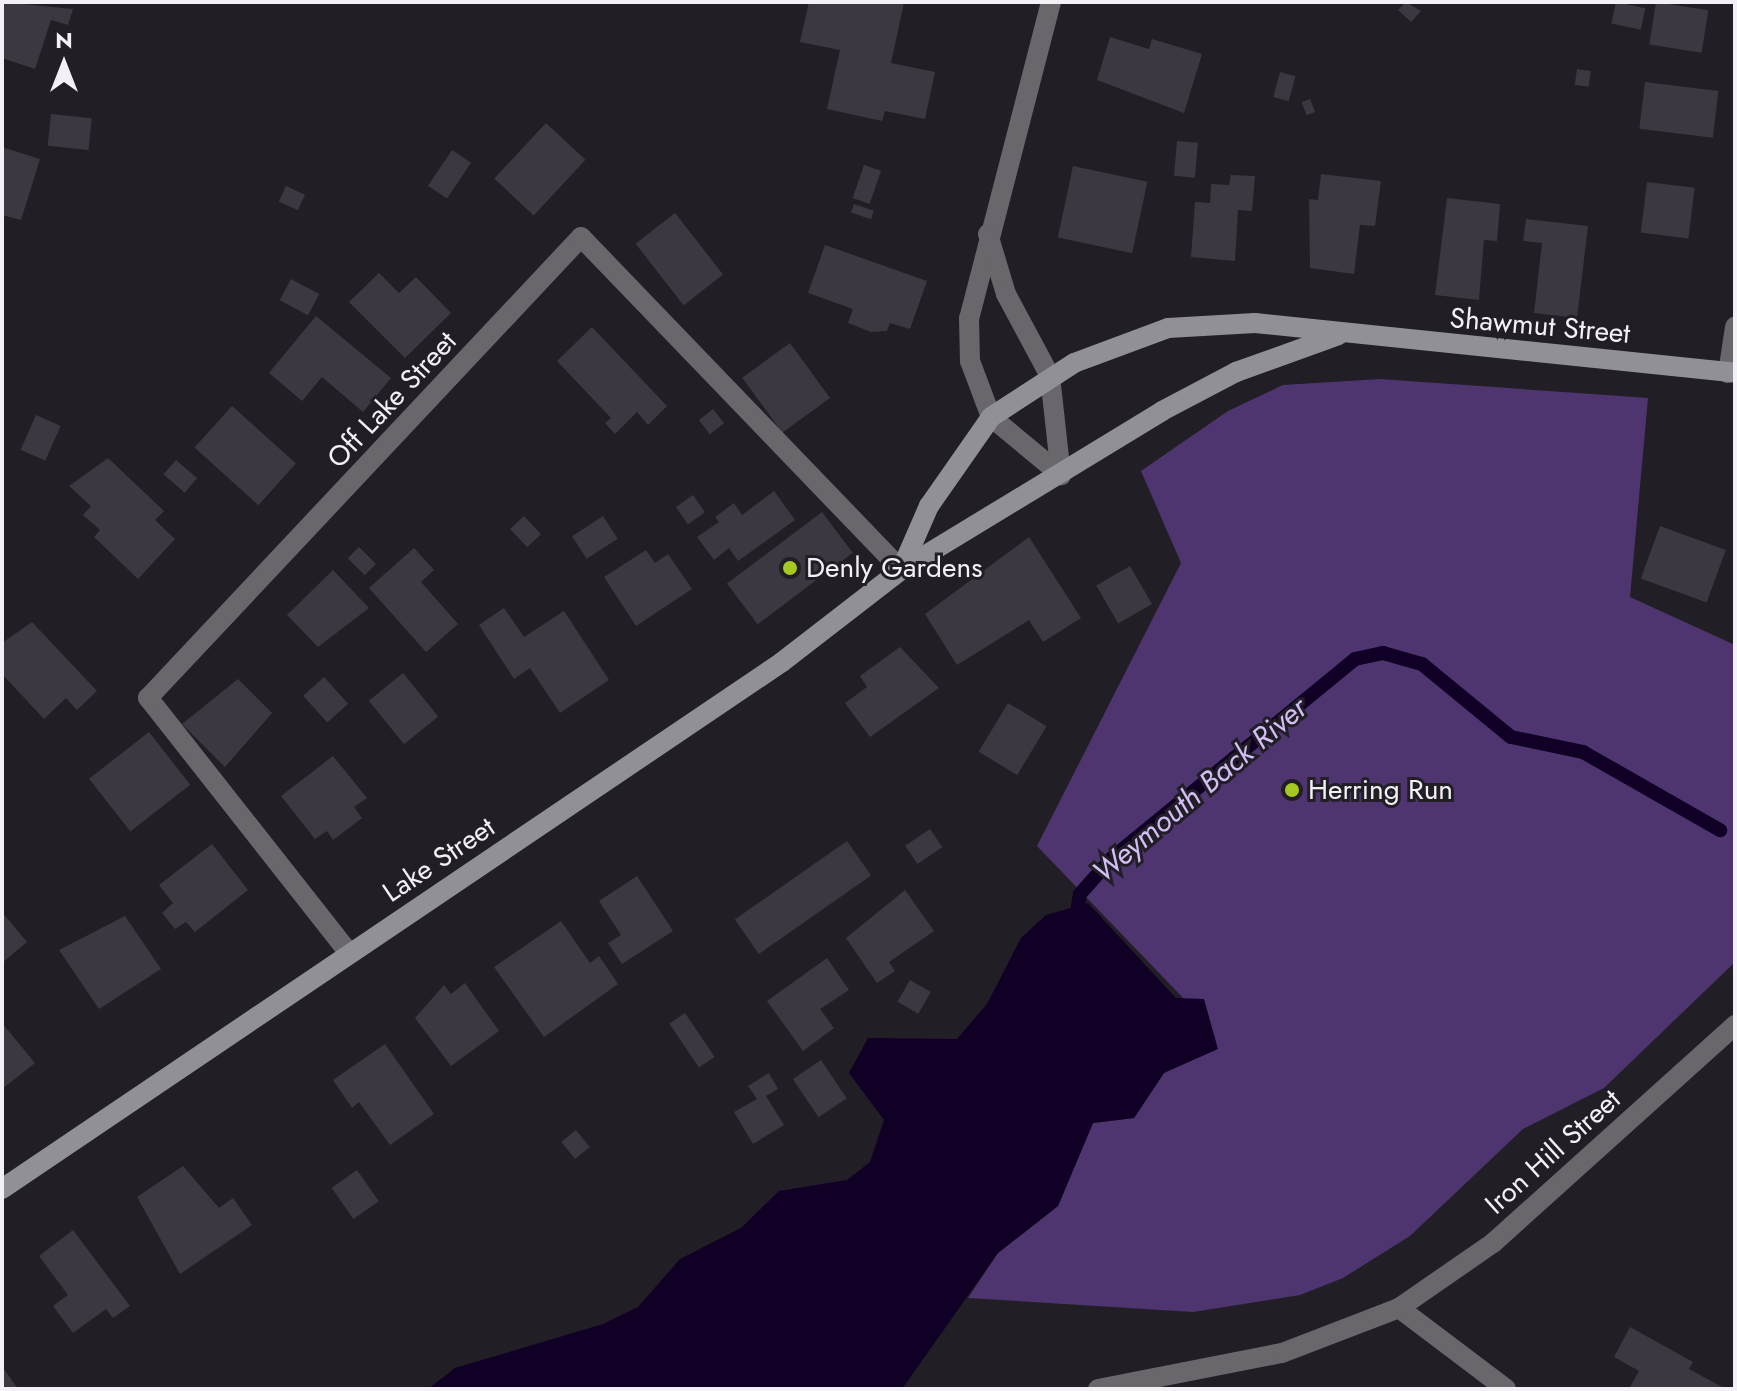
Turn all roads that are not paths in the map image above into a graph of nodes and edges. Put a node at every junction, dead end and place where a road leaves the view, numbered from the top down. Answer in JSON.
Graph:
{"nodes":[{"id":1,"x":1051,"y":2,"type":"edge"},
{"id":2,"x":987,"y":230,"type":"junction"},
{"id":3,"x":1735,"y":327,"type":"edge"},
{"id":4,"x":1339,"y":335,"type":"junction"},
{"id":5,"x":1732,"y":373,"type":"edge"},
{"id":6,"x":1050,"y":376,"type":"junction"},
{"id":7,"x":1023,"y":392,"type":"joint"},
{"id":8,"x":991,"y":417,"type":"junction"},
{"id":9,"x":1061,"y":475,"type":"junction"},
{"id":10,"x":901,"y":570,"type":"junction"},
{"id":11,"x":349,"y":953,"type":"junction"},
{"id":12,"x":1735,"y":1025,"type":"edge"},
{"id":13,"x":2,"y":1189,"type":"edge"},
{"id":14,"x":1399,"y":1308,"type":"junction"},
{"id":15,"x":1098,"y":1389,"type":"edge"},
{"id":16,"x":1506,"y":1389,"type":"edge"}],
"edges":[{"from":1,"to":2,"type":"street"},
{"from":2,"to":6,"type":"street"},
{"from":2,"to":8,"type":"street"},
{"from":3,"to":5,"type":"street"},
{"from":4,"to":5,"type":"street","name":"Shawmut Street"},
{"from":4,"to":6,"type":"street","name":"Shawmut Street"},
{"from":4,"to":9,"type":"street","name":"Shawmut Street"},
{"from":6,"to":7,"type":"street","name":"Shawmut Street"},
{"from":6,"to":9,"type":"street"},
{"from":7,"to":8,"type":"street","name":"Lake Street"},
{"from":8,"to":9,"type":"street"},
{"from":8,"to":10,"type":"street","name":"Lake Street"},
{"from":9,"to":10,"type":"street","name":"Lake Street"},
{"from":10,"to":11,"type":"street","name":"Lake Street"},
{"from":10,"to":11,"type":"street","name":"Off Lake Street"},
{"from":11,"to":13,"type":"street","name":"Lake Street"},
{"from":12,"to":14,"type":"street","name":"Iron Hill Street"},
{"from":14,"to":15,"type":"street","name":"Iron Hill Street"},
{"from":14,"to":16,"type":"street"}]}
